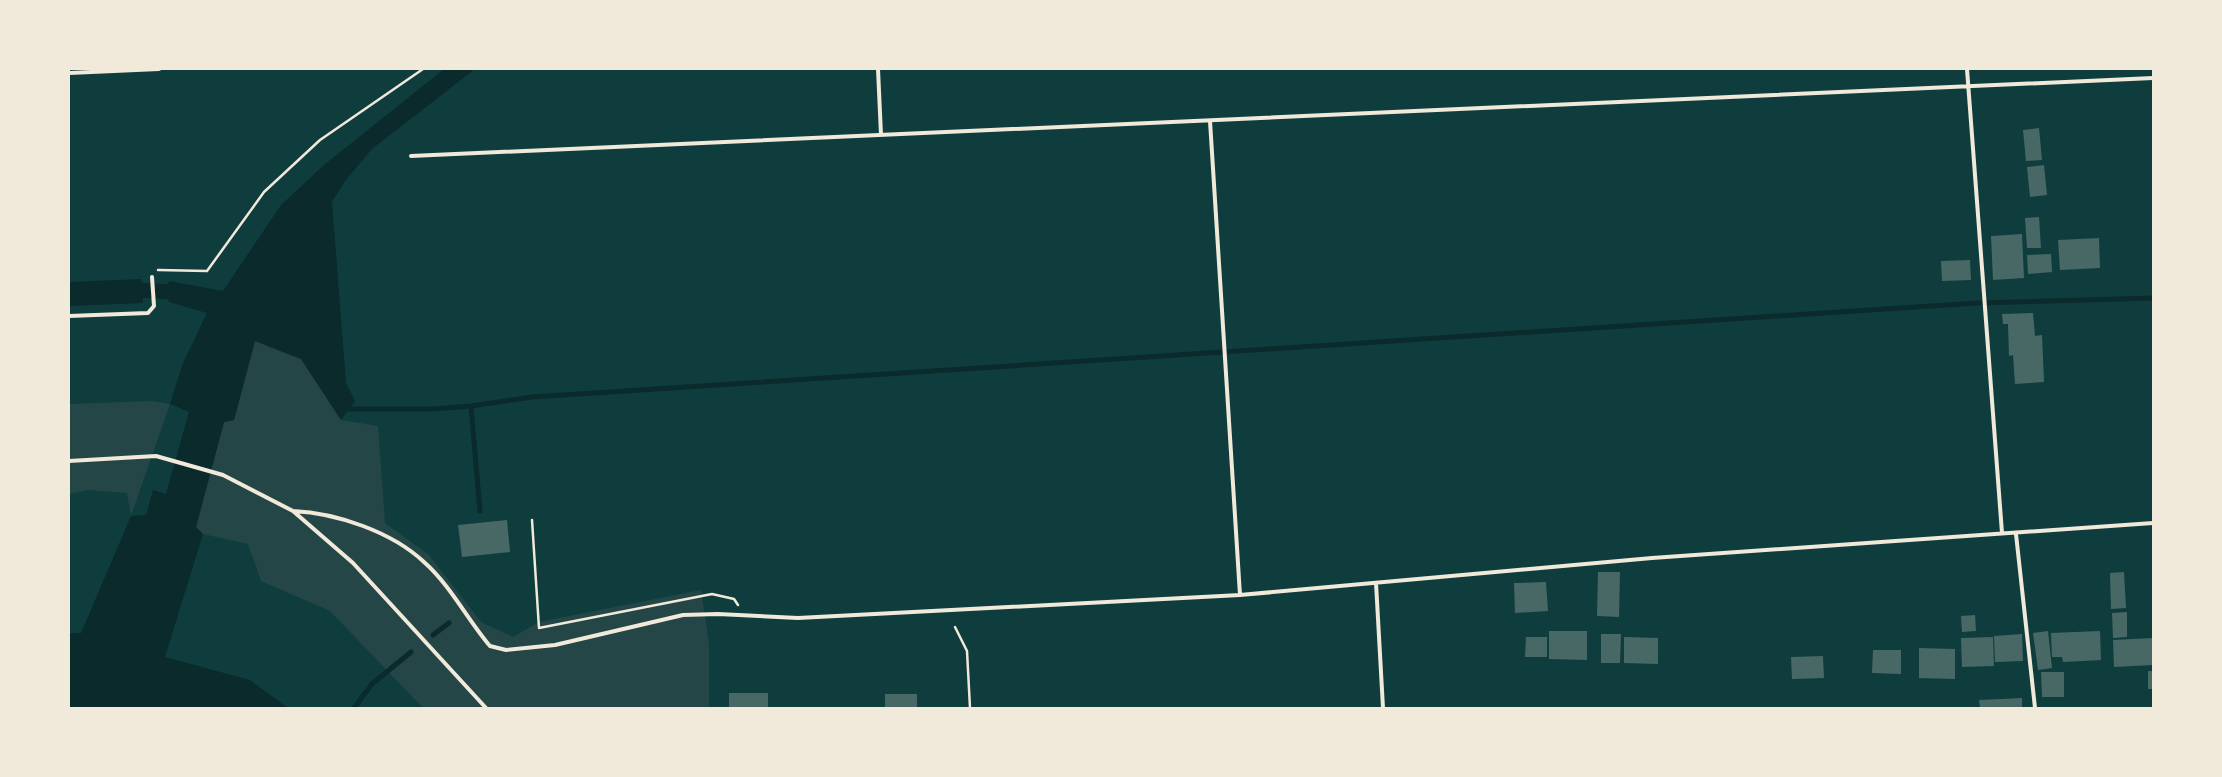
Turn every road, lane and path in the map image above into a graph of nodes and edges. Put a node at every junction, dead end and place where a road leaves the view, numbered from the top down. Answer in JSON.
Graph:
{"nodes":[{"id":1,"x":159,"y":69,"type":"edge"},
{"id":2,"x":423,"y":69,"type":"edge"},
{"id":3,"x":878,"y":69,"type":"edge"},
{"id":4,"x":1967,"y":69,"type":"edge"},
{"id":5,"x":69,"y":73,"type":"edge"},
{"id":6,"x":2153,"y":78,"type":"edge"},
{"id":7,"x":1967,"y":85,"type":"junction"},
{"id":8,"x":1210,"y":121,"type":"junction"},
{"id":9,"x":881,"y":135,"type":"junction"},
{"id":10,"x":410,"y":156,"type":"dead end"},
{"id":11,"x":152,"y":277,"type":"joint"},
{"id":12,"x":69,"y":316,"type":"edge"},
{"id":13,"x":69,"y":461,"type":"edge"},
{"id":14,"x":294,"y":511,"type":"junction"},
{"id":15,"x":532,"y":520,"type":"dead end"},
{"id":16,"x":2153,"y":523,"type":"edge"},
{"id":17,"x":2002,"y":533,"type":"junction"},
{"id":18,"x":2016,"y":534,"type":"junction"},
{"id":19,"x":1376,"y":583,"type":"junction"},
{"id":20,"x":1240,"y":595,"type":"junction"},
{"id":21,"x":746,"y":616,"type":"junction"},
{"id":22,"x":956,"y":627,"type":"dead end"},
{"id":23,"x":486,"y":708,"type":"edge"},
{"id":24,"x":970,"y":708,"type":"edge"},
{"id":25,"x":1383,"y":708,"type":"edge"},
{"id":26,"x":2035,"y":708,"type":"edge"}],
"edges":[{"from":1,"to":5,"type":"street"},
{"from":2,"to":11,"type":"path"},
{"from":3,"to":9,"type":"street"},
{"from":4,"to":7,"type":"street"},
{"from":6,"to":7,"type":"street"},
{"from":7,"to":8,"type":"street"},
{"from":7,"to":17,"type":"street"},
{"from":8,"to":9,"type":"street"},
{"from":8,"to":20,"type":"street"},
{"from":9,"to":10,"type":"street"},
{"from":11,"to":12,"type":"street"},
{"from":13,"to":14,"type":"street"},
{"from":14,"to":21,"type":"street"},
{"from":14,"to":23,"type":"street"},
{"from":15,"to":21,"type":"path"},
{"from":16,"to":18,"type":"street"},
{"from":17,"to":18,"type":"street"},
{"from":17,"to":19,"type":"street"},
{"from":18,"to":26,"type":"street"},
{"from":19,"to":20,"type":"street"},
{"from":19,"to":25,"type":"street"},
{"from":20,"to":21,"type":"street"},
{"from":22,"to":24,"type":"path"}]}
